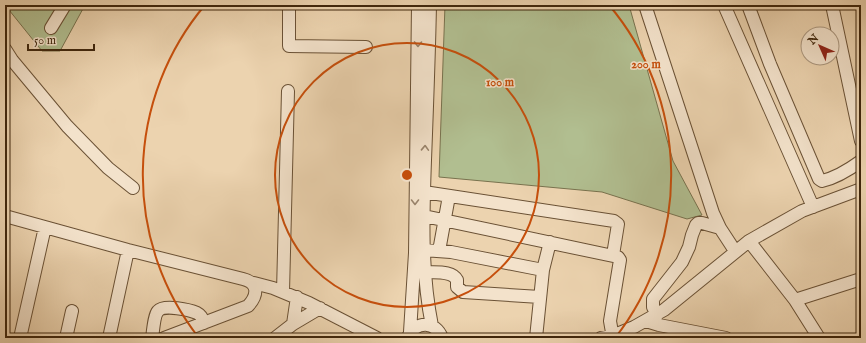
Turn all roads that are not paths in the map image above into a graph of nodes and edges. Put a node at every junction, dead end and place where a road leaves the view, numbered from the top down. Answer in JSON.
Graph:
{"nodes":[{"id":1,"x":65,"y":5,"type":"edge"},
{"id":2,"x":289,"y":5,"type":"edge"},
{"id":3,"x":418,"y":5,"type":"edge"},
{"id":4,"x":430,"y":5,"type":"edge"},
{"id":5,"x":645,"y":5,"type":"edge"},
{"id":6,"x":724,"y":5,"type":"edge"},
{"id":7,"x":748,"y":5,"type":"edge"},
{"id":8,"x":832,"y":5,"type":"edge"},
{"id":9,"x":51,"y":28,"type":"dead end"},
{"id":10,"x":366,"y":47,"type":"dead end"},
{"id":11,"x":5,"y":49,"type":"edge"},
{"id":12,"x":9,"y":61,"type":"edge"},
{"id":13,"x":288,"y":91,"type":"dead end"},
{"id":14,"x":861,"y":141,"type":"edge"},
{"id":15,"x":861,"y":161,"type":"edge"},
{"id":16,"x":133,"y":188,"type":"dead end"},
{"id":17,"x":861,"y":189,"type":"edge"},
{"id":18,"x":424,"y":192,"type":"junction"},
{"id":19,"x":450,"y":196,"type":"junction"},
{"id":20,"x":813,"y":207,"type":"junction"},
{"id":21,"x":5,"y":216,"type":"edge"},
{"id":22,"x":424,"y":216,"type":"junction"},
{"id":23,"x":444,"y":220,"type":"junction"},
{"id":24,"x":45,"y":227,"type":"junction"},
{"id":25,"x":720,"y":228,"type":"junction"},
{"id":26,"x":749,"y":241,"type":"junction"},
{"id":27,"x":550,"y":242,"type":"junction"},
{"id":28,"x":128,"y":250,"type":"junction"},
{"id":29,"x":423,"y":250,"type":"junction"},
{"id":30,"x":735,"y":251,"type":"junction"},
{"id":31,"x":445,"y":252,"type":"junction"},
{"id":32,"x":613,"y":255,"type":"junction"},
{"id":33,"x":543,"y":270,"type":"junction"},
{"id":34,"x":425,"y":272,"type":"junction"},
{"id":35,"x":449,"y":274,"type":"junction"},
{"id":36,"x":861,"y":279,"type":"edge"},
{"id":37,"x":254,"y":283,"type":"junction"},
{"id":38,"x":283,"y":292,"type":"junction"},
{"id":39,"x":540,"y":297,"type":"junction"},
{"id":40,"x":297,"y":298,"type":"junction"},
{"id":41,"x":795,"y":300,"type":"junction"},
{"id":42,"x":320,"y":308,"type":"junction"},
{"id":43,"x":72,"y":311,"type":"dead end"},
{"id":44,"x":652,"y":318,"type":"junction"},
{"id":45,"x":204,"y":323,"type":"junction"},
{"id":46,"x":432,"y":326,"type":"junction"},
{"id":47,"x":288,"y":331,"type":"edge"},
{"id":48,"x":409,"y":335,"type":"edge"},
{"id":49,"x":609,"y":337,"type":"edge"},
{"id":50,"x":20,"y":338,"type":"edge"},
{"id":51,"x":66,"y":338,"type":"edge"},
{"id":52,"x":109,"y":338,"type":"edge"},
{"id":53,"x":152,"y":338,"type":"edge"},
{"id":54,"x":164,"y":338,"type":"edge"},
{"id":55,"x":275,"y":338,"type":"edge"},
{"id":56,"x":377,"y":338,"type":"edge"},
{"id":57,"x":442,"y":338,"type":"edge"},
{"id":58,"x":536,"y":338,"type":"edge"},
{"id":59,"x":726,"y":338,"type":"edge"},
{"id":60,"x":819,"y":338,"type":"edge"}],
"edges":[{"from":1,"to":9,"type":"street"},
{"from":2,"to":10,"type":"street"},
{"from":3,"to":48,"type":"street","one_way":true},
{"from":18,"to":4,"type":"street","one_way":true},
{"from":5,"to":25,"type":"street"},
{"from":6,"to":20,"type":"street"},
{"from":7,"to":15,"type":"street"},
{"from":8,"to":14,"type":"street"},
{"from":11,"to":12,"type":"street"},
{"from":12,"to":16,"type":"street"},
{"from":13,"to":38,"type":"street"},
{"from":17,"to":20,"type":"street"},
{"from":18,"to":19,"type":"street"},
{"from":18,"to":22,"type":"street"},
{"from":19,"to":23,"type":"street"},
{"from":19,"to":32,"type":"street"},
{"from":20,"to":26,"type":"street"},
{"from":21,"to":24,"type":"street"},
{"from":22,"to":23,"type":"street"},
{"from":22,"to":29,"type":"street"},
{"from":23,"to":27,"type":"street"},
{"from":23,"to":31,"type":"street"},
{"from":24,"to":28,"type":"street"},
{"from":24,"to":50,"type":"street"},
{"from":25,"to":30,"type":"street"},
{"from":25,"to":44,"type":"street"},
{"from":26,"to":30,"type":"street"},
{"from":26,"to":41,"type":"street"},
{"from":27,"to":32,"type":"street"},
{"from":27,"to":33,"type":"street"},
{"from":28,"to":37,"type":"street"},
{"from":28,"to":52,"type":"street"},
{"from":29,"to":31,"type":"street"},
{"from":29,"to":34,"type":"street"},
{"from":30,"to":44,"type":"street"},
{"from":31,"to":33,"type":"street"},
{"from":31,"to":35,"type":"street"},
{"from":32,"to":49,"type":"street"},
{"from":33,"to":39,"type":"street"},
{"from":34,"to":35,"type":"street"},
{"from":34,"to":46,"type":"street"},
{"from":35,"to":39,"type":"street"},
{"from":36,"to":41,"type":"street"},
{"from":37,"to":38,"type":"street"},
{"from":37,"to":45,"type":"street"},
{"from":38,"to":40,"type":"street"},
{"from":39,"to":58,"type":"street"},
{"from":40,"to":42,"type":"street"},
{"from":40,"to":47,"type":"street"},
{"from":41,"to":60,"type":"street"},
{"from":42,"to":47,"type":"street"},
{"from":42,"to":56,"type":"street"},
{"from":43,"to":51,"type":"street"},
{"from":44,"to":49,"type":"street"},
{"from":44,"to":59,"type":"street"},
{"from":45,"to":53,"type":"street"},
{"from":45,"to":54,"type":"street"},
{"from":46,"to":48,"type":"street"},
{"from":46,"to":57,"type":"street"},
{"from":47,"to":55,"type":"street"}]}
